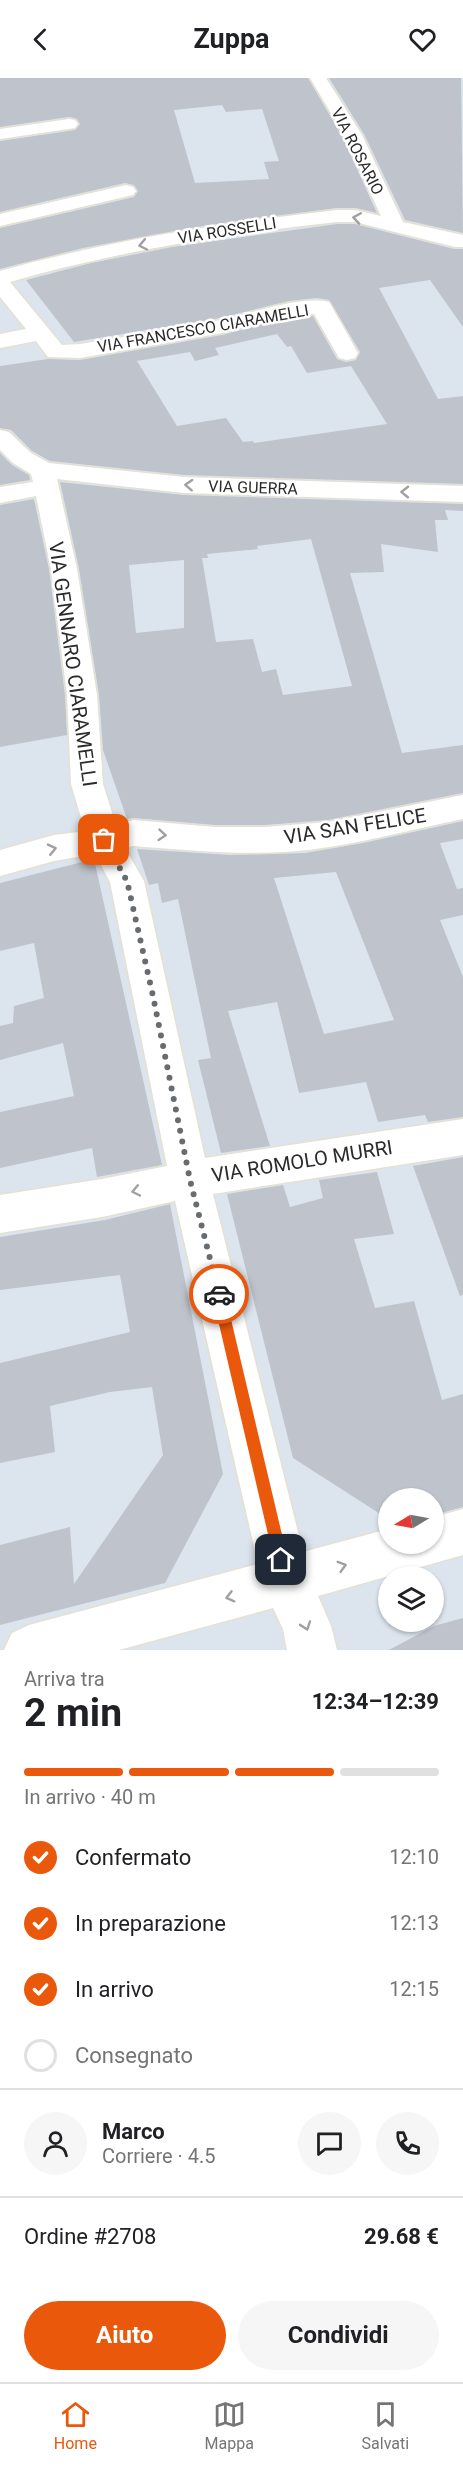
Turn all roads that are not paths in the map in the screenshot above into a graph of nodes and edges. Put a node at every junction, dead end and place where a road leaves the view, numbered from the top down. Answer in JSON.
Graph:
{"nodes":[{"id":1,"x":318,"y":78,"type":"edge"},
{"id":2,"x":69,"y":124,"type":"dead end"},
{"id":3,"x":0,"y":134,"type":"edge"},
{"id":4,"x":126,"y":191,"type":"dead end"},
{"id":5,"x":0,"y":220,"type":"edge"},
{"id":6,"x":395,"y":226,"type":"junction"},
{"id":7,"x":461,"y":244,"type":"edge"},
{"id":8,"x":0,"y":278,"type":"edge"},
{"id":9,"x":0,"y":283,"type":"edge"},
{"id":10,"x":41,"y":333,"type":"junction"},
{"id":11,"x":0,"y":341,"type":"edge"},
{"id":12,"x":347,"y":353,"type":"dead end"},
{"id":13,"x":0,"y":437,"type":"edge"},
{"id":14,"x":44,"y":478,"type":"junction"},
{"id":15,"x":463,"y":494,"type":"edge"},
{"id":16,"x":0,"y":495,"type":"edge"},
{"id":17,"x":463,"y":807,"type":"edge"},
{"id":18,"x":104,"y":840,"type":"junction"},
{"id":19,"x":0,"y":863,"type":"edge"},
{"id":20,"x":463,"y":1137,"type":"edge"},
{"id":21,"x":190,"y":1180,"type":"junction"},
{"id":22,"x":0,"y":1214,"type":"edge"},
{"id":23,"x":463,"y":1532,"type":"edge"},
{"id":24,"x":444,"y":1537,"type":"edge"},
{"id":25,"x":386,"y":1554,"type":"edge"},
{"id":26,"x":286,"y":1582,"type":"junction"},
{"id":27,"x":28,"y":1650,"type":"edge"},
{"id":28,"x":312,"y":1650,"type":"edge"}],
"edges":[{"from":1,"to":6,"type":"street","name":"VIA ROSARIO"},
{"from":2,"to":3,"type":"street"},
{"from":4,"to":5,"type":"street"},
{"from":6,"to":7,"type":"street","name":"VIA ROSSELLI"},
{"from":6,"to":8,"type":"street","name":"VIA ROSSELLI","one_way":true},
{"from":9,"to":10,"type":"street"},
{"from":10,"to":11,"type":"street"},
{"from":10,"to":12,"type":"street","name":"VIA FRANCESCO CIARAMELLI"},
{"from":13,"to":14,"type":"street"},
{"from":15,"to":14,"type":"street","name":"VIA GUERRA","one_way":true},
{"from":14,"to":16,"type":"street"},
{"from":14,"to":18,"type":"street","name":"VIA GENNARO CIARAMELLI"},
{"from":18,"to":17,"type":"street","name":"VIA SAN FELICE","one_way":true},
{"from":19,"to":18,"type":"street","name":"VIA SAN FELICE","one_way":true},
{"from":18,"to":21,"type":"street","name":"VIA GENNARO CIARAMELLI"},
{"from":20,"to":21,"type":"street","name":"VIA ROMOLO MURRI"},
{"from":21,"to":22,"type":"street","name":"VIA ROMOLO MURRI","one_way":true},
{"from":21,"to":26,"type":"street","name":"VIA GENNARO CIARAMELLI"},
{"from":23,"to":24,"type":"street"},
{"from":26,"to":25,"type":"street","one_way":true},
{"from":26,"to":27,"type":"street","one_way":true},
{"from":26,"to":28,"type":"street","name":"VIA GENNARO CIARAMELLI","one_way":true}]}
